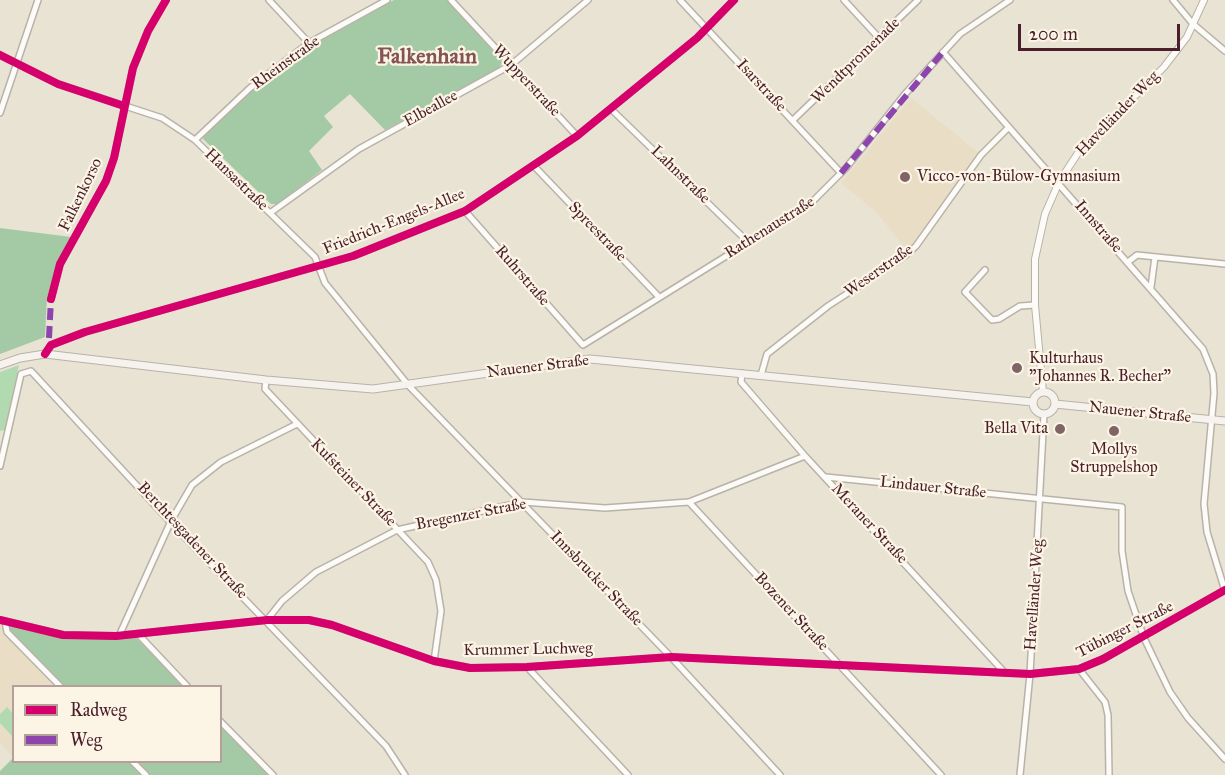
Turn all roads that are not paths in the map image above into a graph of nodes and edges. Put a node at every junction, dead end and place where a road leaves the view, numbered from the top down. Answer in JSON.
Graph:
{"nodes":[{"id":1,"x":38,"y":0,"type":"edge"},
{"id":2,"x":166,"y":0,"type":"edge"},
{"id":3,"x":269,"y":0,"type":"edge"},
{"id":4,"x":387,"y":0,"type":"edge"},
{"id":5,"x":451,"y":0,"type":"edge"},
{"id":6,"x":588,"y":0,"type":"edge"},
{"id":7,"x":680,"y":0,"type":"edge"},
{"id":8,"x":734,"y":0,"type":"edge"},
{"id":9,"x":844,"y":0,"type":"edge"},
{"id":10,"x":918,"y":0,"type":"edge"},
{"id":11,"x":1010,"y":0,"type":"edge"},
{"id":12,"x":1173,"y":0,"type":"edge"},
{"id":13,"x":1204,"y":0,"type":"edge"},
{"id":14,"x":1193,"y":24,"type":"junction"},
{"id":15,"x":707,"y":28,"type":"junction"},
{"id":16,"x":880,"y":39,"type":"junction"},
{"id":17,"x":309,"y":44,"type":"junction"},
{"id":18,"x":1225,"y":51,"type":"edge"},
{"id":19,"x":943,"y":52,"type":"junction"},
{"id":20,"x":0,"y":55,"type":"edge"},
{"id":21,"x":16,"y":63,"type":"junction"},
{"id":22,"x":511,"y":65,"type":"junction"},
{"id":23,"x":124,"y":106,"type":"junction"},
{"id":24,"x":611,"y":109,"type":"junction"},
{"id":25,"x":0,"y":113,"type":"edge"},
{"id":26,"x":793,"y":120,"type":"junction"},
{"id":27,"x":1009,"y":127,"type":"junction"},
{"id":28,"x":577,"y":136,"type":"junction"},
{"id":29,"x":195,"y":140,"type":"junction"},
{"id":30,"x":534,"y":166,"type":"junction"},
{"id":31,"x":841,"y":173,"type":"junction"},
{"id":32,"x":1059,"y":182,"type":"junction"},
{"id":33,"x":465,"y":211,"type":"junction"},
{"id":34,"x":270,"y":213,"type":"junction"},
{"id":35,"x":748,"y":242,"type":"junction"},
{"id":36,"x":1155,"y":257,"type":"junction"},
{"id":37,"x":1128,"y":262,"type":"junction"},
{"id":38,"x":1225,"y":264,"type":"edge"},
{"id":39,"x":318,"y":267,"type":"junction"},
{"id":40,"x":985,"y":270,"type":"dead end"},
{"id":41,"x":1151,"y":287,"type":"junction"},
{"id":42,"x":659,"y":297,"type":"junction"},
{"id":43,"x":51,"y":299,"type":"dead end"},
{"id":44,"x":1035,"y":304,"type":"junction"},
{"id":45,"x":579,"y":341,"type":"joint"},
{"id":46,"x":45,"y":354,"type":"junction"},
{"id":47,"x":0,"y":365,"type":"edge"},
{"id":48,"x":742,"y":373,"type":"junction"},
{"id":49,"x":762,"y":375,"type":"junction"},
{"id":50,"x":266,"y":380,"type":"junction"},
{"id":51,"x":410,"y":386,"type":"junction"},
{"id":52,"x":1042,"y":392,"type":"junction"},
{"id":53,"x":1033,"y":402,"type":"junction"},
{"id":54,"x":1055,"y":404,"type":"junction"},
{"id":55,"x":1044,"y":414,"type":"junction"},
{"id":56,"x":1212,"y":420,"type":"junction"},
{"id":57,"x":1225,"y":421,"type":"edge"},
{"id":58,"x":297,"y":424,"type":"junction"},
{"id":59,"x":805,"y":456,"type":"junction"},
{"id":60,"x":0,"y":466,"type":"edge"},
{"id":61,"x":826,"y":477,"type":"junction"},
{"id":62,"x":1041,"y":500,"type":"junction"},
{"id":63,"x":523,"y":502,"type":"junction"},
{"id":64,"x":689,"y":502,"type":"junction"},
{"id":65,"x":171,"y":521,"type":"junction"},
{"id":66,"x":397,"y":530,"type":"junction"},
{"id":67,"x":1225,"y":591,"type":"edge"},
{"id":68,"x":2,"y":620,"type":"edge"},
{"id":69,"x":267,"y":620,"type":"junction"},
{"id":70,"x":138,"y":634,"type":"junction"},
{"id":71,"x":119,"y":636,"type":"junction"},
{"id":72,"x":1144,"y":638,"type":"junction"},
{"id":73,"x":671,"y":657,"type":"junction"},
{"id":74,"x":434,"y":661,"type":"junction"},
{"id":75,"x":840,"y":666,"type":"junction"},
{"id":76,"x":527,"y":667,"type":"junction"},
{"id":77,"x":1079,"y":669,"type":"junction"},
{"id":78,"x":1005,"y":673,"type":"junction"},
{"id":79,"x":1030,"y":674,"type":"junction"},
{"id":80,"x":58,"y":685,"type":"edge"},
{"id":81,"x":185,"y":685,"type":"edge"},
{"id":82,"x":222,"y":723,"type":"edge"},
{"id":83,"x":1225,"y":759,"type":"edge"},
{"id":84,"x":134,"y":763,"type":"edge"},
{"id":85,"x":146,"y":775,"type":"edge"},
{"id":86,"x":273,"y":775,"type":"edge"},
{"id":87,"x":405,"y":775,"type":"edge"},
{"id":88,"x":628,"y":775,"type":"edge"},
{"id":89,"x":780,"y":775,"type":"edge"},
{"id":90,"x":941,"y":775,"type":"edge"},
{"id":91,"x":1020,"y":775,"type":"edge"},
{"id":92,"x":1108,"y":775,"type":"edge"}],
"edges":[{"from":1,"to":21,"type":"street"},
{"from":2,"to":23,"type":"street","name":"Falkenkorso"},
{"from":3,"to":17,"type":"street"},
{"from":4,"to":17,"type":"street","name":"Rheinstraße"},
{"from":5,"to":22,"type":"street","name":"Wupperstraße"},
{"from":6,"to":22,"type":"street","name":"Elbeallee"},
{"from":7,"to":15,"type":"street","name":"Isarstraße"},
{"from":8,"to":15,"type":"street","name":"Friedrich-Engels-Allee"},
{"from":9,"to":16,"type":"street"},
{"from":10,"to":16,"type":"street","name":"Wendtpromenade"},
{"from":11,"to":19,"type":"street","name":"Rathenaustraße"},
{"from":12,"to":14,"type":"street"},
{"from":13,"to":14,"type":"street","name":"Havelländer Weg"},
{"from":14,"to":18,"type":"street"},
{"from":14,"to":32,"type":"street","name":"Havelländer Weg"},
{"from":15,"to":24,"type":"street","name":"Friedrich-Engels-Allee"},
{"from":15,"to":26,"type":"street","name":"Isarstraße"},
{"from":16,"to":26,"type":"street","name":"Wendtpromenade"},
{"from":17,"to":29,"type":"street","name":"Rheinstraße"},
{"from":19,"to":27,"type":"street","name":"Innstraße"},
{"from":19,"to":31,"type":"street","name":"Rathenaustraße"},
{"from":20,"to":21,"type":"street","name":"Hansastraße"},
{"from":21,"to":23,"type":"street","name":"Hansastraße"},
{"from":21,"to":25,"type":"street"},
{"from":22,"to":28,"type":"street","name":"Wupperstraße"},
{"from":22,"to":34,"type":"street","name":"Elbeallee"},
{"from":23,"to":29,"type":"street","name":"Hansastraße"},
{"from":23,"to":43,"type":"street","name":"Falkenkorso"},
{"from":24,"to":28,"type":"street","name":"Friedrich-Engels-Allee"},
{"from":24,"to":35,"type":"street","name":"Lahnstraße"},
{"from":26,"to":31,"type":"street","name":"Isarstraße"},
{"from":27,"to":32,"type":"street","name":"Innstraße"},
{"from":27,"to":49,"type":"street","name":"Weserstraße"},
{"from":28,"to":30,"type":"street","name":"Friedrich-Engels-Allee"},
{"from":29,"to":34,"type":"street","name":"Hansastraße"},
{"from":30,"to":33,"type":"street","name":"Friedrich-Engels-Allee"},
{"from":30,"to":42,"type":"street","name":"Spreestraße"},
{"from":31,"to":35,"type":"street","name":"Rathenaustraße"},
{"from":32,"to":37,"type":"street","name":"Innstraße"},
{"from":32,"to":44,"type":"street","name":"Havelländer Weg"},
{"from":33,"to":39,"type":"street","name":"Friedrich-Engels-Allee"},
{"from":33,"to":45,"type":"street","name":"Ruhrstraße"},
{"from":34,"to":39,"type":"street","name":"Hansastraße"},
{"from":35,"to":42,"type":"street","name":"Rathenaustraße"},
{"from":36,"to":37,"type":"street"},
{"from":36,"to":38,"type":"street"},
{"from":36,"to":41,"type":"street"},
{"from":37,"to":41,"type":"street","name":"Innstraße"},
{"from":39,"to":46,"type":"street","name":"Friedrich-Engels-Allee"},
{"from":39,"to":51,"type":"street","name":"Hansastraße"},
{"from":40,"to":44,"type":"street"},
{"from":41,"to":56,"type":"street","name":"Innstraße"},
{"from":42,"to":45,"type":"street","name":"Rathenaustraße"},
{"from":44,"to":52,"type":"street","name":"Havelländer Weg"},
{"from":46,"to":47,"type":"main road","name":"Nauener Straße"},
{"from":46,"to":50,"type":"main road","name":"Nauener Straße"},
{"from":48,"to":49,"type":"main road","name":"Nauener Straße"},
{"from":48,"to":51,"type":"main road","name":"Nauener Straße"},
{"from":48,"to":59,"type":"street","name":"Meraner Straße"},
{"from":49,"to":53,"type":"main road","name":"Nauener Straße"},
{"from":50,"to":51,"type":"main road","name":"Nauener Straße"},
{"from":50,"to":58,"type":"street","name":"Kufsteiner Straße"},
{"from":51,"to":63,"type":"street","name":"Innsbrucker Straße"},
{"from":52,"to":53,"type":"main road"},
{"from":52,"to":54,"type":"main road"},
{"from":53,"to":55,"type":"main road"},
{"from":54,"to":55,"type":"main road"},
{"from":54,"to":56,"type":"main road","name":"Nauener Straße"},
{"from":55,"to":62,"type":"street","name":"Havelländer Weg"},
{"from":56,"to":57,"type":"main road","name":"Nauener Straße"},
{"from":56,"to":67,"type":"street","name":"Innstraße"},
{"from":58,"to":65,"type":"street"},
{"from":58,"to":66,"type":"street","name":"Kufsteiner Straße"},
{"from":59,"to":61,"type":"street","name":"Meraner Straße"},
{"from":59,"to":64,"type":"street","name":"Bregenzer Straße"},
{"from":60,"to":65,"type":"street","name":"Berchtesgadener Straße"},
{"from":61,"to":62,"type":"street","name":"Lindauer Straße"},
{"from":61,"to":78,"type":"street","name":"Meraner Straße"},
{"from":62,"to":72,"type":"street","name":"Lindauer Straße"},
{"from":62,"to":79,"type":"street","name":"Havelländer Weg"},
{"from":63,"to":64,"type":"street","name":"Bregenzer Straße"},
{"from":63,"to":66,"type":"street","name":"Bregenzer Straße"},
{"from":63,"to":73,"type":"street","name":"Innsbrucker Straße"},
{"from":64,"to":75,"type":"street","name":"Bozener Straße"},
{"from":65,"to":69,"type":"street","name":"Berchtesgadener Straße"},
{"from":65,"to":71,"type":"street"},
{"from":66,"to":69,"type":"street","name":"Bregenzer Straße"},
{"from":66,"to":74,"type":"street","name":"Kufsteiner Straße"},
{"from":67,"to":72,"type":"street","name":"Tübinger Straße"},
{"from":68,"to":71,"type":"street","name":"Krummer Luchweg"},
{"from":68,"to":80,"type":"street"},
{"from":69,"to":70,"type":"street","name":"Krummer Luchweg"},
{"from":69,"to":74,"type":"street","name":"Krummer Luchweg"},
{"from":69,"to":87,"type":"street","name":"Berchtesgadener Straße"},
{"from":70,"to":71,"type":"street","name":"Krummer Luchweg"},
{"from":70,"to":81,"type":"street"},
{"from":72,"to":77,"type":"street","name":"Tübinger Straße"},
{"from":72,"to":83,"type":"street"},
{"from":73,"to":75,"type":"street","name":"Krummer Luchweg"},
{"from":73,"to":76,"type":"street","name":"Krummer Luchweg"},
{"from":73,"to":89,"type":"street","name":"Innsbrucker Straße"},
{"from":74,"to":76,"type":"street","name":"Krummer Luchweg"},
{"from":75,"to":78,"type":"street","name":"Krummer Luchweg"},
{"from":75,"to":90,"type":"street","name":"Bozener Straße"},
{"from":76,"to":88,"type":"street"},
{"from":77,"to":79,"type":"street","name":"Tübinger Straße"},
{"from":77,"to":92,"type":"street"},
{"from":78,"to":79,"type":"street","name":"Krummer Luchweg"},
{"from":79,"to":91,"type":"street","name":"Havelländer Weg"},
{"from":82,"to":86,"type":"street"},
{"from":84,"to":85,"type":"street"}]}
